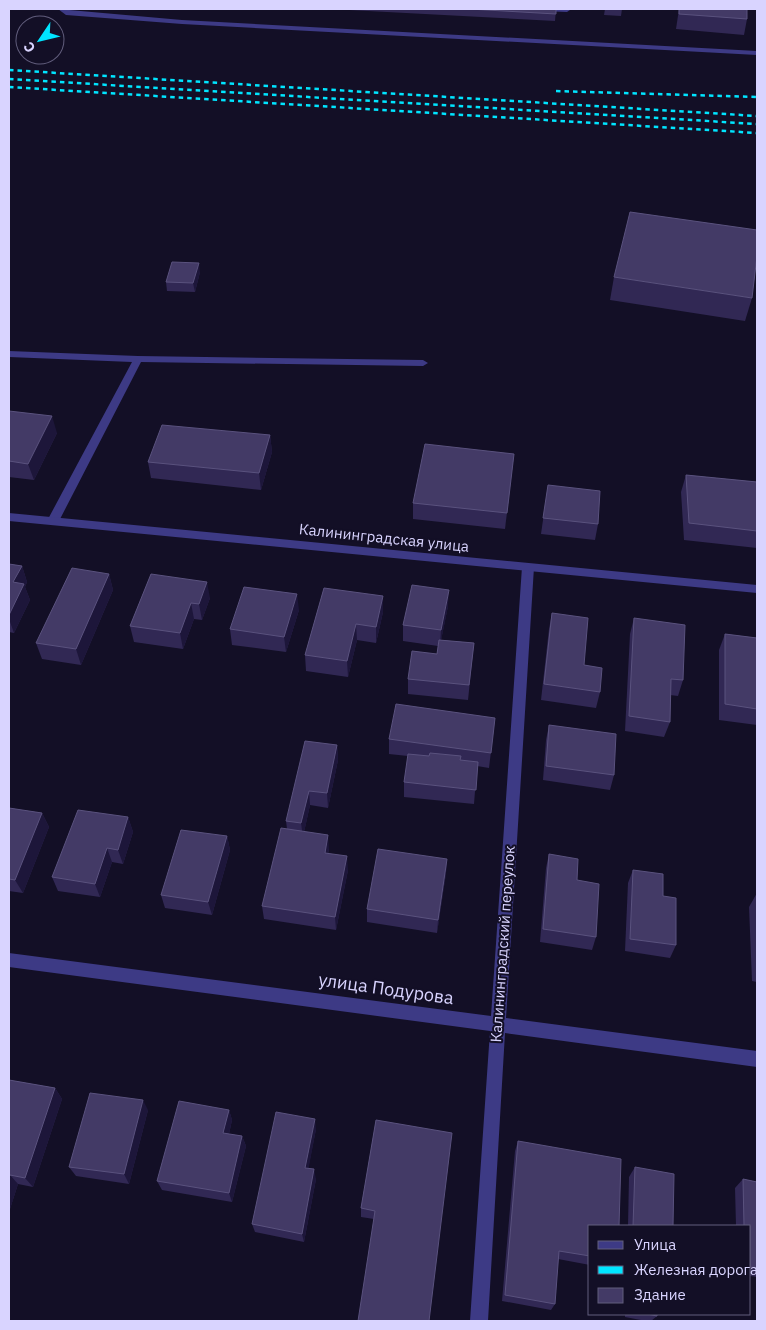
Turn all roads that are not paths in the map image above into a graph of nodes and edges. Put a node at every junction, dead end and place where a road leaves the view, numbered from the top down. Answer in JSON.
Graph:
{"nodes":[{"id":1,"x":61,"y":9,"type":"edge"},
{"id":2,"x":542,"y":9,"type":"edge"},
{"id":3,"x":567,"y":10,"type":"edge"},
{"id":4,"x":563,"y":19,"type":"dead end"},
{"id":5,"x":757,"y":53,"type":"edge"},
{"id":6,"x":9,"y":354,"type":"edge"},
{"id":7,"x":138,"y":359,"type":"junction"},
{"id":8,"x":423,"y":363,"type":"dead end"},
{"id":9,"x":9,"y":516,"type":"edge"},
{"id":10,"x":53,"y":521,"type":"junction"},
{"id":11,"x":528,"y":567,"type":"junction"},
{"id":12,"x":757,"y":589,"type":"edge"},
{"id":13,"x":9,"y":960,"type":"edge"},
{"id":14,"x":498,"y":1024,"type":"junction"},
{"id":15,"x":757,"y":1059,"type":"edge"},
{"id":16,"x":479,"y":1321,"type":"edge"}],
"edges":[{"from":1,"to":5,"type":"street"},
{"from":2,"to":3,"type":"street"},
{"from":3,"to":4,"type":"street"},
{"from":6,"to":7,"type":"street"},
{"from":7,"to":8,"type":"street"},
{"from":7,"to":10,"type":"street"},
{"from":9,"to":10,"type":"street","name":"Калининградская улица"},
{"from":10,"to":11,"type":"street","name":"Калининградская улица"},
{"from":11,"to":12,"type":"street","name":"Калининградская улица"},
{"from":11,"to":14,"type":"street","name":"Калининградский переулок"},
{"from":13,"to":14,"type":"street","name":"улица Подурова"},
{"from":14,"to":15,"type":"street","name":"улица Подурова"},
{"from":14,"to":16,"type":"street","name":"Калининградский переулок"}]}
